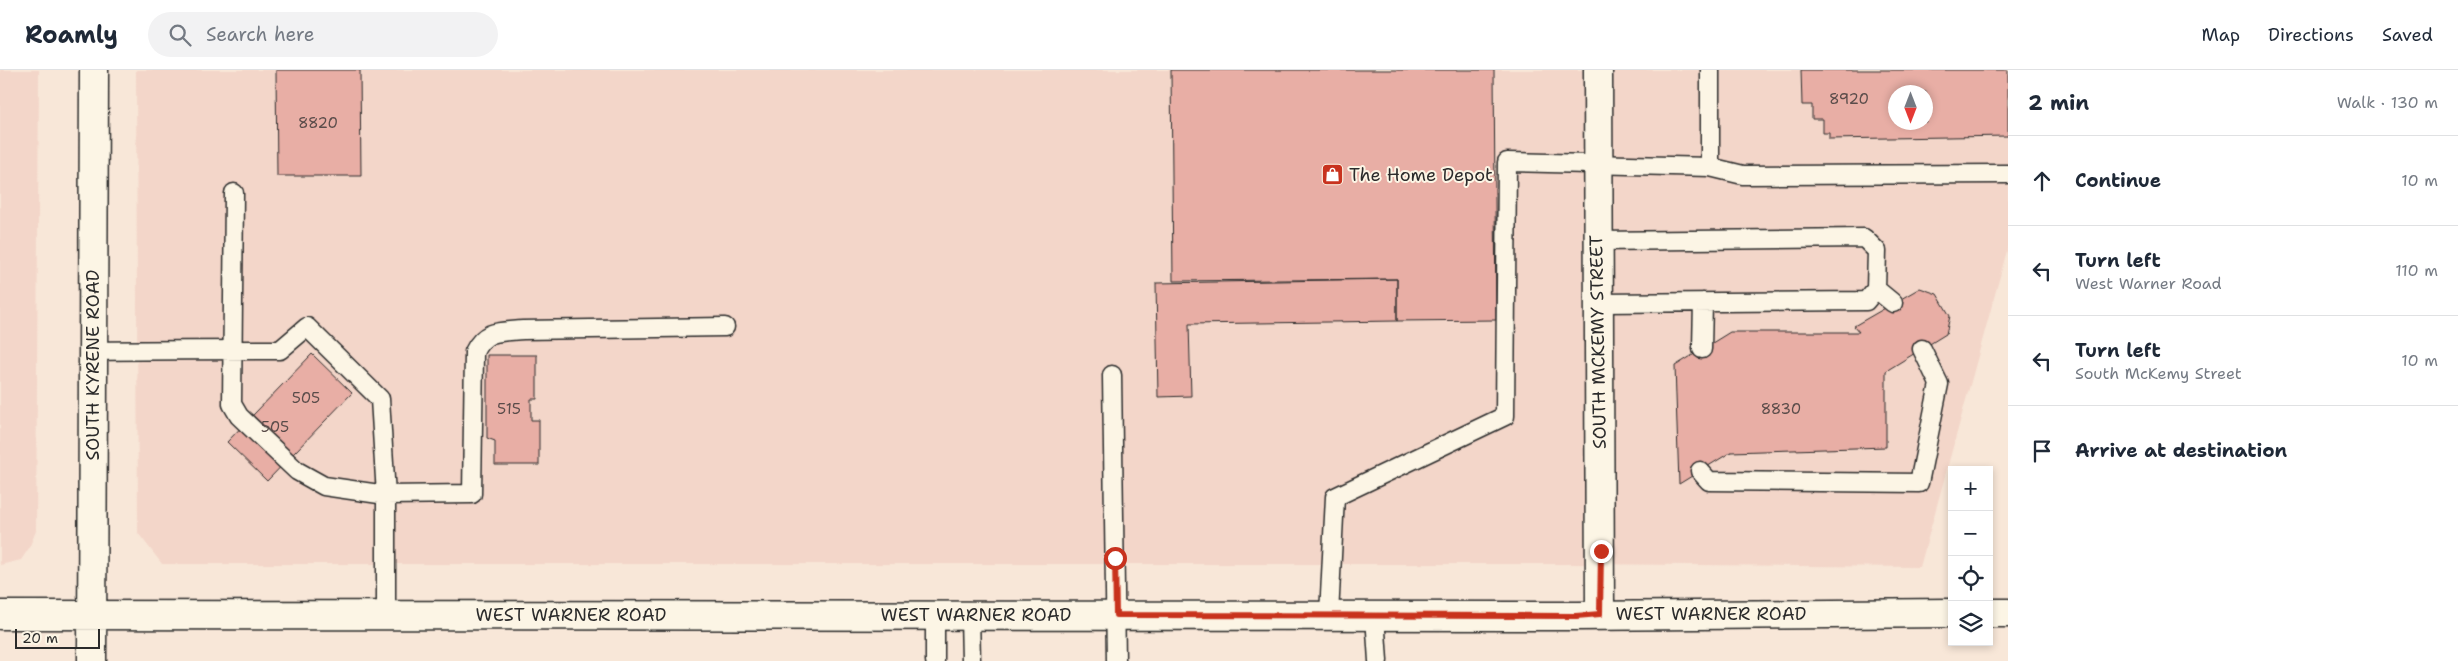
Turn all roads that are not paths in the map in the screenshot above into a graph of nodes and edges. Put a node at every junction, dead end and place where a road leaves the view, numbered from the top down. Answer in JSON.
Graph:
{"nodes":[{"id":1,"x":94,"y":70,"type":"edge"},
{"id":2,"x":1598,"y":70,"type":"edge"},
{"id":3,"x":1710,"y":70,"type":"edge"},
{"id":4,"x":1597,"y":164,"type":"junction"},
{"id":5,"x":1710,"y":167,"type":"junction"},
{"id":6,"x":2008,"y":174,"type":"edge"},
{"id":7,"x":234,"y":193,"type":"dead end"},
{"id":8,"x":1598,"y":241,"type":"junction"},
{"id":9,"x":1876,"y":289,"type":"junction"},
{"id":10,"x":1599,"y":302,"type":"junction"},
{"id":11,"x":1703,"y":302,"type":"junction"},
{"id":12,"x":1893,"y":304,"type":"dead end"},
{"id":13,"x":725,"y":327,"type":"dead end"},
{"id":14,"x":1702,"y":349,"type":"dead end"},
{"id":15,"x":1922,"y":349,"type":"dead end"},
{"id":16,"x":233,"y":350,"type":"junction"},
{"id":17,"x":93,"y":351,"type":"junction"},
{"id":18,"x":1112,"y":375,"type":"dead end"},
{"id":19,"x":1700,"y":471,"type":"dead end"},
{"id":20,"x":386,"y":495,"type":"junction"},
{"id":21,"x":2008,"y":612,"type":"edge"},
{"id":22,"x":1948,"y":613,"type":"edge"},
{"id":23,"x":1993,"y":613,"type":"edge"},
{"id":24,"x":1600,"y":614,"type":"junction"},
{"id":25,"x":0,"y":615,"type":"edge"},
{"id":26,"x":92,"y":615,"type":"junction"},
{"id":27,"x":386,"y":615,"type":"junction"},
{"id":28,"x":935,"y":615,"type":"junction"},
{"id":29,"x":970,"y":615,"type":"junction"},
{"id":30,"x":1116,"y":615,"type":"junction"},
{"id":31,"x":1329,"y":615,"type":"junction"},
{"id":32,"x":1375,"y":616,"type":"junction"},
{"id":33,"x":92,"y":661,"type":"edge"},
{"id":34,"x":935,"y":661,"type":"edge"},
{"id":35,"x":971,"y":661,"type":"edge"},
{"id":36,"x":1116,"y":661,"type":"edge"},
{"id":37,"x":1378,"y":661,"type":"edge"}],
"edges":[{"from":1,"to":17,"type":"main road","name":"SOUTH KYRENE ROAD"},
{"from":2,"to":4,"type":"main road","name":"SOUTH MCKEMY STREET"},
{"from":3,"to":5,"type":"lane"},
{"from":4,"to":5,"type":"lane"},
{"from":4,"to":8,"type":"main road","name":"SOUTH MCKEMY STREET"},
{"from":4,"to":31,"type":"lane"},
{"from":5,"to":6,"type":"lane"},
{"from":7,"to":16,"type":"lane"},
{"from":8,"to":9,"type":"lane"},
{"from":8,"to":10,"type":"main road","name":"SOUTH MCKEMY STREET"},
{"from":9,"to":11,"type":"lane"},
{"from":9,"to":12,"type":"lane"},
{"from":10,"to":11,"type":"lane"},
{"from":10,"to":24,"type":"main road","name":"SOUTH MCKEMY STREET"},
{"from":11,"to":14,"type":"lane"},
{"from":13,"to":20,"type":"lane"},
{"from":15,"to":19,"type":"lane"},
{"from":16,"to":17,"type":"lane"},
{"from":16,"to":20,"type":"lane"},
{"from":16,"to":20,"type":"lane"},
{"from":17,"to":26,"type":"main road","name":"SOUTH KYRENE ROAD"},
{"from":18,"to":30,"type":"lane"},
{"from":20,"to":27,"type":"lane"},
{"from":21,"to":23,"type":"main road"},
{"from":22,"to":24,"type":"main road","name":"WEST WARNER ROAD"},
{"from":24,"to":32,"type":"main road","name":"WEST WARNER ROAD"},
{"from":25,"to":26,"type":"main road","name":"WEST WARNER ROAD"},
{"from":26,"to":27,"type":"main road","name":"WEST WARNER ROAD"},
{"from":26,"to":33,"type":"main road","name":"SOUTH KYRENE ROAD"},
{"from":27,"to":28,"type":"main road","name":"WEST WARNER ROAD"},
{"from":28,"to":29,"type":"main road","name":"WEST WARNER ROAD"},
{"from":28,"to":34,"type":"lane"},
{"from":29,"to":30,"type":"main road","name":"WEST WARNER ROAD"},
{"from":29,"to":35,"type":"lane"},
{"from":30,"to":31,"type":"main road","name":"WEST WARNER ROAD"},
{"from":30,"to":36,"type":"lane"},
{"from":31,"to":32,"type":"main road","name":"WEST WARNER ROAD"},
{"from":32,"to":37,"type":"lane"}]}
